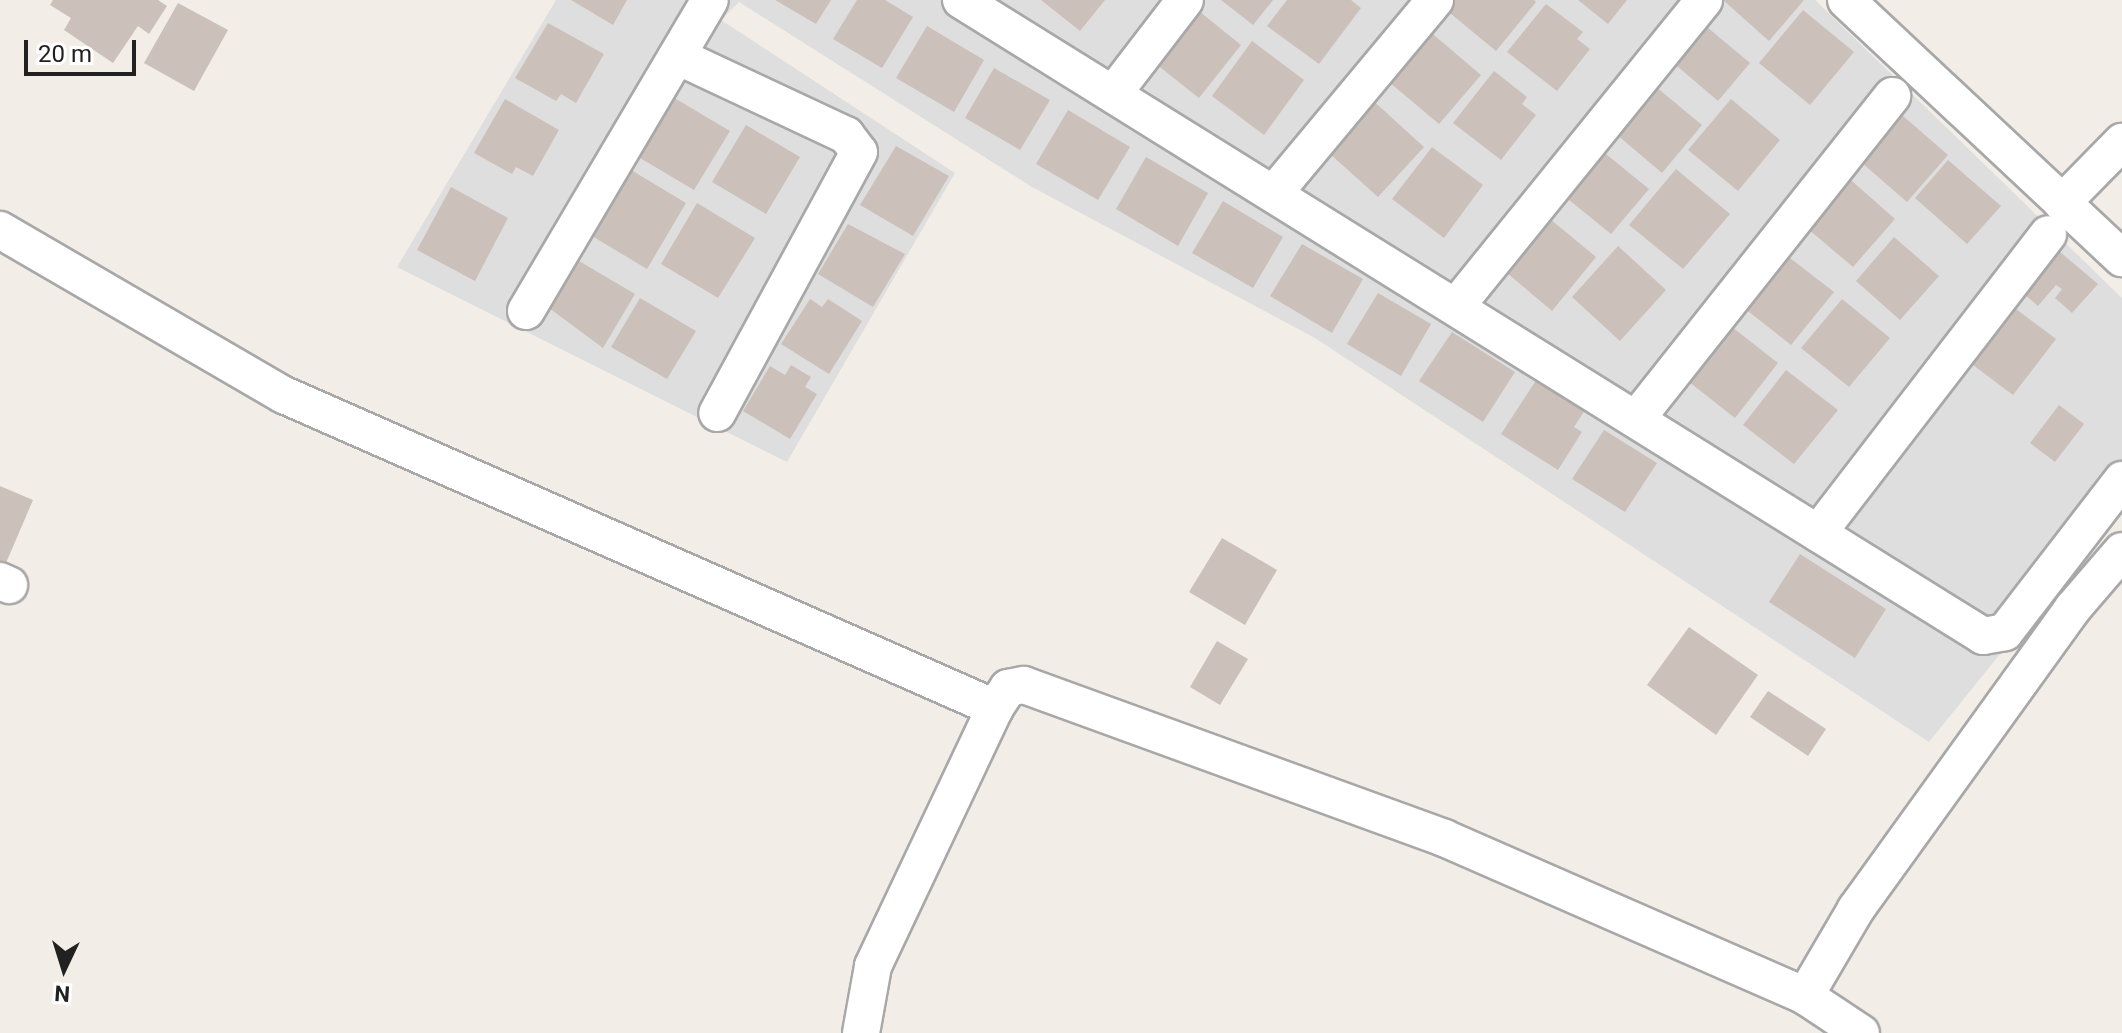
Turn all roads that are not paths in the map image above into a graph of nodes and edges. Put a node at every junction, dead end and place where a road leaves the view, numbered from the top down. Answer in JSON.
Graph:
{"nodes":[{"id":1,"x":710,"y":0,"type":"edge"},
{"id":2,"x":961,"y":0,"type":"edge"},
{"id":3,"x":1185,"y":0,"type":"edge"},
{"id":4,"x":1435,"y":0,"type":"edge"},
{"id":5,"x":1704,"y":0,"type":"edge"},
{"id":6,"x":1846,"y":0,"type":"edge"},
{"id":7,"x":677,"y":56,"type":"junction"},
{"id":8,"x":1113,"y":94,"type":"junction"},
{"id":9,"x":1892,"y":96,"type":"dead end"},
{"id":10,"x":2122,"y":142,"type":"edge"},
{"id":11,"x":1275,"y":192,"type":"junction"},
{"id":12,"x":2055,"y":218,"type":"junction"},
{"id":13,"x":0,"y":230,"type":"edge"},
{"id":14,"x":2122,"y":258,"type":"edge"},
{"id":15,"x":1458,"y":304,"type":"junction"},
{"id":16,"x":526,"y":311,"type":"dead end"},
{"id":17,"x":717,"y":413,"type":"dead end"},
{"id":18,"x":1637,"y":418,"type":"junction"},
{"id":19,"x":2122,"y":480,"type":"edge"},
{"id":20,"x":1818,"y":533,"type":"junction"},
{"id":21,"x":2122,"y":551,"type":"edge"},
{"id":22,"x":995,"y":708,"type":"junction"},
{"id":23,"x":1805,"y":996,"type":"junction"},
{"id":24,"x":861,"y":1033,"type":"edge"},
{"id":25,"x":1861,"y":1033,"type":"edge"}],
"edges":[{"from":1,"to":7,"type":"street"},
{"from":2,"to":8,"type":"street"},
{"from":3,"to":8,"type":"street"},
{"from":4,"to":11,"type":"street"},
{"from":5,"to":15,"type":"street"},
{"from":6,"to":12,"type":"street"},
{"from":7,"to":16,"type":"street"},
{"from":7,"to":17,"type":"street"},
{"from":8,"to":11,"type":"street"},
{"from":9,"to":18,"type":"street"},
{"from":10,"to":12,"type":"street"},
{"from":11,"to":15,"type":"street"},
{"from":12,"to":14,"type":"street"},
{"from":12,"to":20,"type":"street"},
{"from":13,"to":22,"type":"street"},
{"from":15,"to":18,"type":"street"},
{"from":18,"to":20,"type":"street"},
{"from":19,"to":20,"type":"street"},
{"from":21,"to":23,"type":"street"},
{"from":22,"to":23,"type":"street"},
{"from":22,"to":24,"type":"street"},
{"from":23,"to":25,"type":"street"}]}
